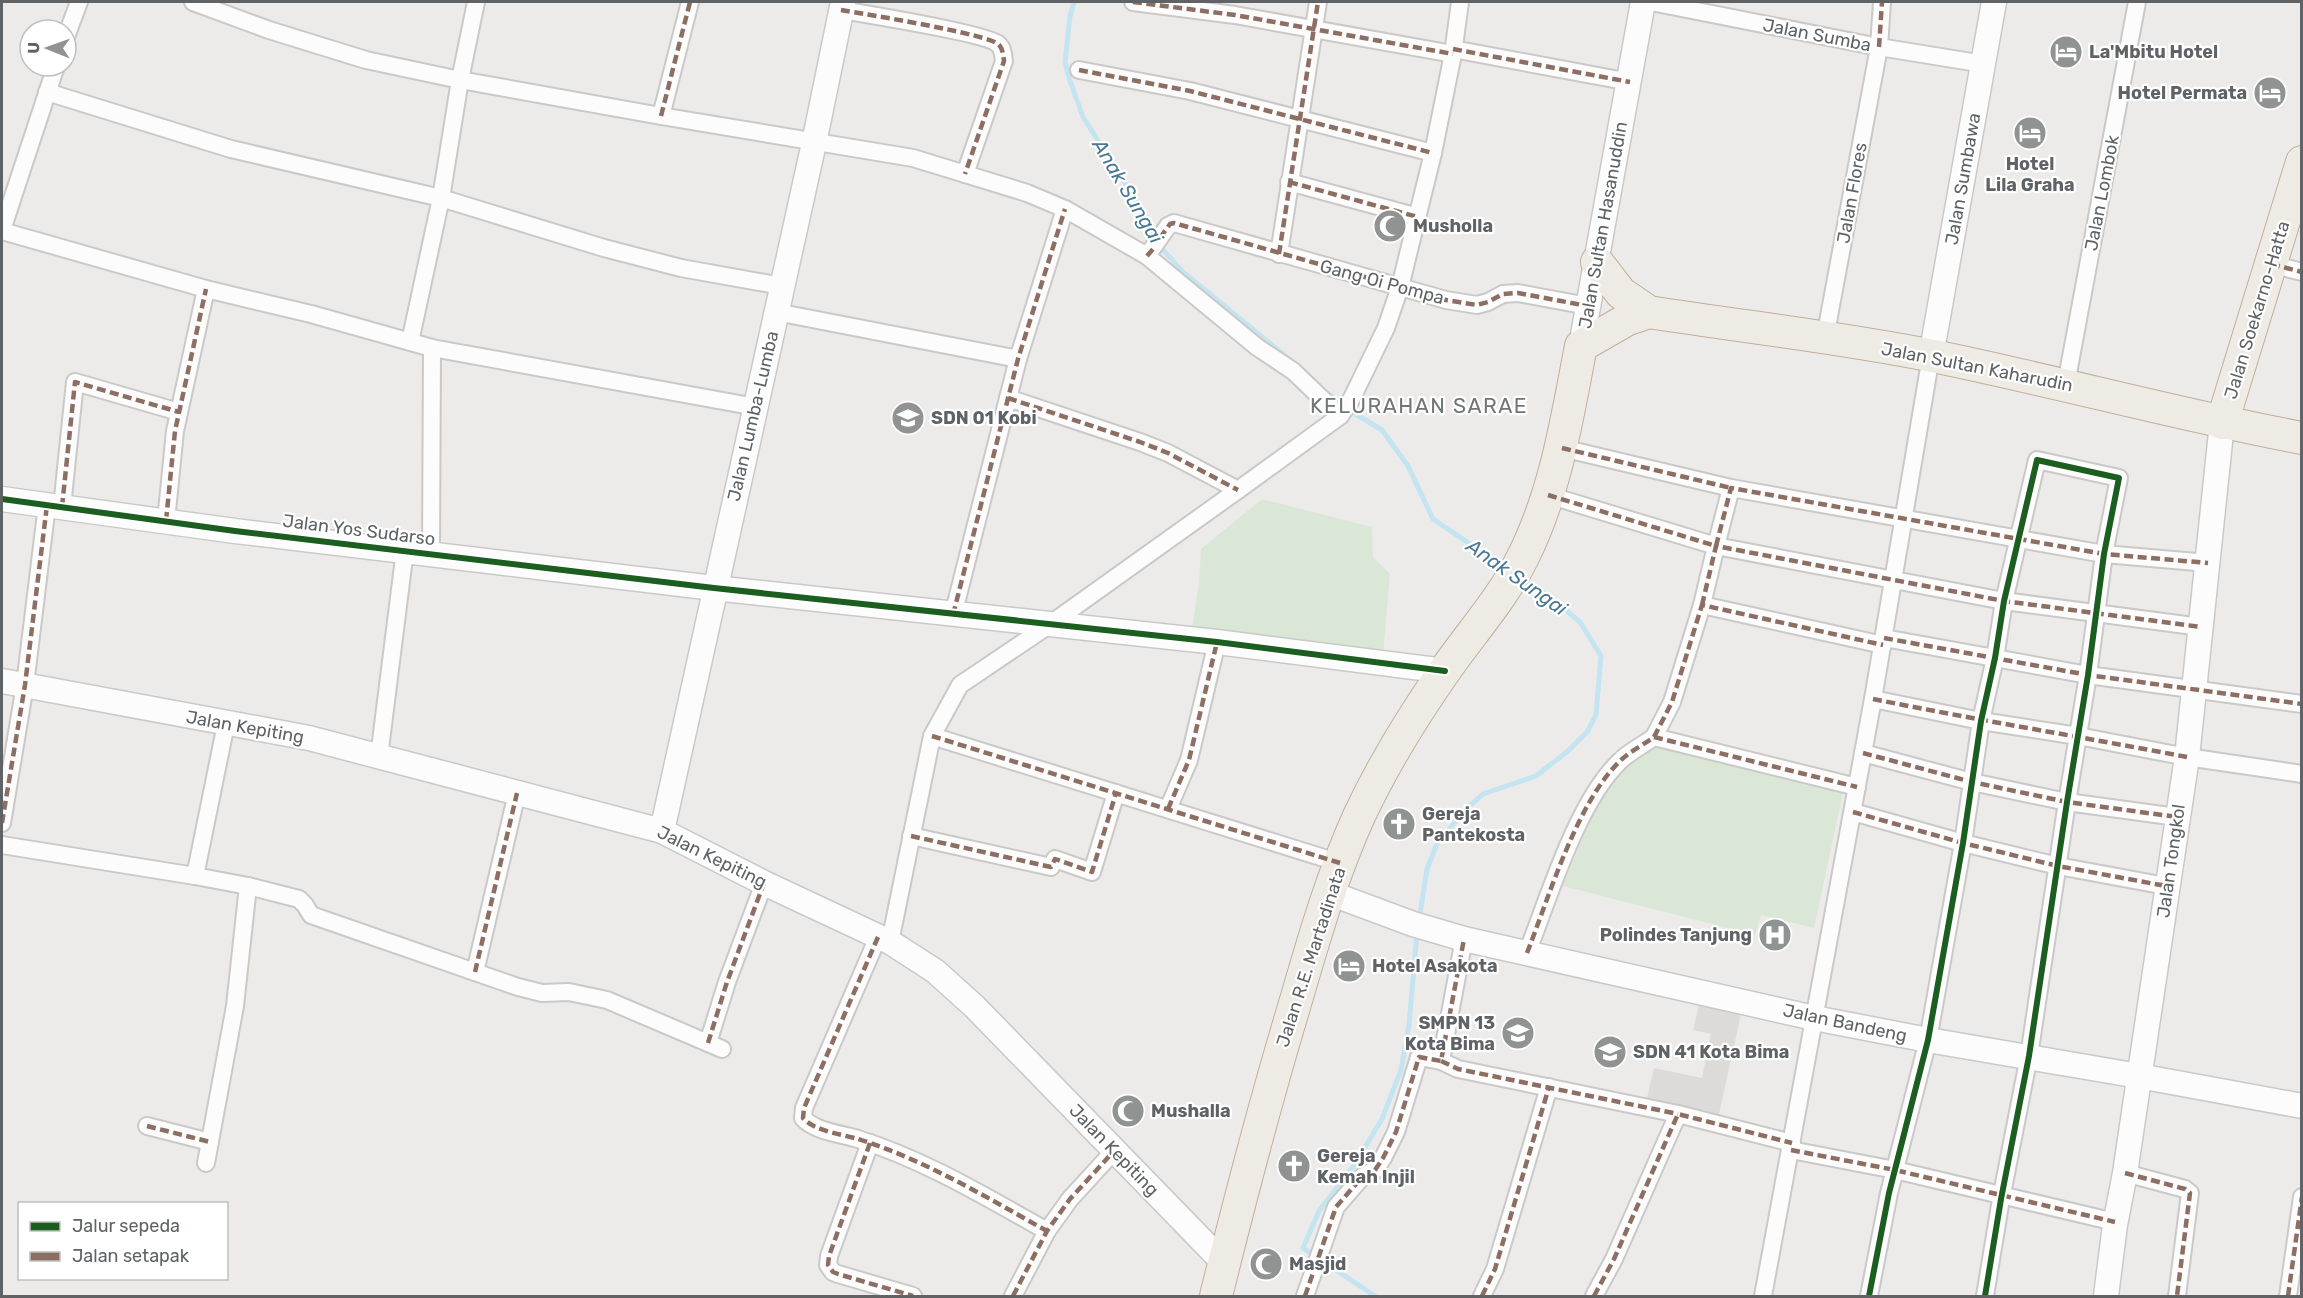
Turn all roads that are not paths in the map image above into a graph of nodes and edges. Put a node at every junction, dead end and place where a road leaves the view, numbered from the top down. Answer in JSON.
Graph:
{"nodes":[{"id":1,"x":79,"y":2,"type":"edge"},
{"id":2,"x":193,"y":2,"type":"edge"},
{"id":3,"x":476,"y":2,"type":"edge"},
{"id":4,"x":690,"y":2,"type":"edge"},
{"id":5,"x":1133,"y":2,"type":"edge"},
{"id":6,"x":1318,"y":2,"type":"edge"},
{"id":7,"x":1460,"y":2,"type":"edge"},
{"id":8,"x":1643,"y":2,"type":"edge"},
{"id":9,"x":1651,"y":2,"type":"edge"},
{"id":10,"x":1882,"y":2,"type":"edge"},
{"id":11,"x":1994,"y":2,"type":"edge"},
{"id":12,"x":2137,"y":2,"type":"edge"},
{"id":13,"x":842,"y":6,"type":"edge"},
{"id":14,"x":73,"y":18,"type":"edge"},
{"id":15,"x":1313,"y":29,"type":"junction"},
{"id":16,"x":1879,"y":48,"type":"junction"},
{"id":17,"x":1453,"y":51,"type":"junction"},
{"id":18,"x":1984,"y":64,"type":"junction"},
{"id":19,"x":1079,"y":70,"type":"dead end"},
{"id":20,"x":52,"y":78,"type":"edge"},
{"id":21,"x":460,"y":80,"type":"junction"},
{"id":22,"x":1629,"y":82,"type":"junction"},
{"id":23,"x":47,"y":92,"type":"junction"},
{"id":24,"x":661,"y":116,"type":"junction"},
{"id":25,"x":1299,"y":118,"type":"junction"},
{"id":26,"x":814,"y":143,"type":"junction"},
{"id":27,"x":1433,"y":153,"type":"junction"},
{"id":28,"x":2301,"y":166,"type":"edge"},
{"id":29,"x":965,"y":174,"type":"junction"},
{"id":30,"x":1289,"y":182,"type":"junction"},
{"id":31,"x":441,"y":198,"type":"junction"},
{"id":32,"x":1065,"y":209,"type":"junction"},
{"id":33,"x":1418,"y":217,"type":"junction"},
{"id":34,"x":2,"y":230,"type":"edge"},
{"id":35,"x":1154,"y":247,"type":"junction"},
{"id":36,"x":1279,"y":254,"type":"junction"},
{"id":37,"x":1597,"y":262,"type":"junction"},
{"id":38,"x":2271,"y":264,"type":"junction"},
{"id":39,"x":2301,"y":272,"type":"edge"},
{"id":40,"x":782,"y":286,"type":"junction"},
{"id":41,"x":1400,"y":287,"type":"junction"},
{"id":42,"x":206,"y":289,"type":"junction"},
{"id":43,"x":1588,"y":306,"type":"junction"},
{"id":44,"x":776,"y":312,"type":"junction"},
{"id":45,"x":1649,"y":312,"type":"junction"},
{"id":46,"x":1825,"y":338,"type":"junction"},
{"id":47,"x":410,"y":342,"type":"junction"},
{"id":48,"x":1581,"y":345,"type":"junction"},
{"id":49,"x":432,"y":348,"type":"junction"},
{"id":50,"x":1931,"y":356,"type":"junction"},
{"id":51,"x":1018,"y":359,"type":"junction"},
{"id":52,"x":2066,"y":384,"type":"junction"},
{"id":53,"x":1008,"y":398,"type":"junction"},
{"id":54,"x":756,"y":407,"type":"junction"},
{"id":55,"x":179,"y":412,"type":"junction"},
{"id":56,"x":1341,"y":414,"type":"junction"},
{"id":57,"x":2222,"y":423,"type":"junction"},
{"id":58,"x":2301,"y":438,"type":"edge"},
{"id":59,"x":1562,"y":448,"type":"junction"},
{"id":60,"x":1731,"y":488,"type":"junction"},
{"id":61,"x":1238,"y":490,"type":"junction"},
{"id":62,"x":1548,"y":495,"type":"junction"},
{"id":63,"x":2,"y":499,"type":"edge"},
{"id":64,"x":54,"y":506,"type":"junction"},
{"id":65,"x":1905,"y":519,"type":"junction"},
{"id":66,"x":166,"y":521,"type":"junction"},
{"id":67,"x":2017,"y":540,"type":"junction"},
{"id":68,"x":1716,"y":546,"type":"junction"},
{"id":69,"x":405,"y":550,"type":"junction"},
{"id":70,"x":431,"y":554,"type":"junction"},
{"id":71,"x":2104,"y":554,"type":"junction"},
{"id":72,"x":2208,"y":562,"type":"junction"},
{"id":73,"x":1894,"y":582,"type":"junction"},
{"id":74,"x":714,"y":588,"type":"junction"},
{"id":75,"x":2004,"y":601,"type":"junction"},
{"id":76,"x":1702,"y":605,"type":"junction"},
{"id":77,"x":2096,"y":612,"type":"junction"},
{"id":78,"x":953,"y":615,"type":"junction"},
{"id":79,"x":1049,"y":625,"type":"junction"},
{"id":80,"x":2201,"y":627,"type":"junction"},
{"id":81,"x":1884,"y":641,"type":"junction"},
{"id":82,"x":1216,"y":642,"type":"junction"},
{"id":83,"x":1995,"y":658,"type":"junction"},
{"id":84,"x":1445,"y":670,"type":"junction"},
{"id":85,"x":2088,"y":675,"type":"junction"},
{"id":86,"x":13,"y":683,"type":"edge"},
{"id":87,"x":2196,"y":688,"type":"junction"},
{"id":88,"x":1873,"y":699,"type":"junction"},
{"id":89,"x":2301,"y":704,"type":"edge"},
{"id":90,"x":1981,"y":721,"type":"junction"},
{"id":91,"x":226,"y":724,"type":"junction"},
{"id":92,"x":932,"y":736,"type":"junction"},
{"id":93,"x":2078,"y":736,"type":"junction"},
{"id":94,"x":1654,"y":737,"type":"junction"},
{"id":95,"x":1863,"y":753,"type":"junction"},
{"id":96,"x":379,"y":757,"type":"junction"},
{"id":97,"x":2187,"y":757,"type":"junction"},
{"id":98,"x":2301,"y":774,"type":"edge"},
{"id":99,"x":1972,"y":782,"type":"junction"},
{"id":100,"x":1857,"y":787,"type":"junction"},
{"id":101,"x":517,"y":793,"type":"junction"},
{"id":102,"x":1116,"y":793,"type":"junction"},
{"id":103,"x":2067,"y":802,"type":"junction"},
{"id":104,"x":1168,"y":809,"type":"junction"},
{"id":105,"x":1853,"y":812,"type":"junction"},
{"id":106,"x":2177,"y":818,"type":"junction"},
{"id":107,"x":2,"y":823,"type":"edge"},
{"id":108,"x":662,"y":831,"type":"junction"},
{"id":109,"x":911,"y":836,"type":"junction"},
{"id":110,"x":1963,"y":843,"type":"junction"},
{"id":111,"x":2,"y":845,"type":"edge"},
{"id":112,"x":1340,"y":863,"type":"junction"},
{"id":113,"x":2058,"y":866,"type":"junction"},
{"id":114,"x":195,"y":876,"type":"junction"},
{"id":115,"x":764,"y":883,"type":"junction"},
{"id":116,"x":248,"y":886,"type":"junction"},
{"id":117,"x":2166,"y":886,"type":"junction"},
{"id":118,"x":1327,"y":892,"type":"junction"},
{"id":119,"x":884,"y":939,"type":"junction"},
{"id":120,"x":1464,"y":939,"type":"junction"},
{"id":121,"x":1527,"y":953,"type":"junction"},
{"id":122,"x":475,"y":972,"type":"junction"},
{"id":123,"x":1814,"y":1018,"type":"junction"},
{"id":124,"x":1928,"y":1040,"type":"junction"},
{"id":125,"x":2029,"y":1056,"type":"junction"},
{"id":126,"x":1441,"y":1061,"type":"junction"},
{"id":127,"x":2139,"y":1076,"type":"junction"},
{"id":128,"x":1549,"y":1087,"type":"junction"},
{"id":129,"x":2301,"y":1106,"type":"edge"},
{"id":130,"x":1678,"y":1114,"type":"junction"},
{"id":131,"x":147,"y":1126,"type":"dead end"},
{"id":132,"x":210,"y":1142,"type":"junction"},
{"id":133,"x":870,"y":1143,"type":"junction"},
{"id":134,"x":1791,"y":1147,"type":"junction"},
{"id":135,"x":1114,"y":1151,"type":"junction"},
{"id":136,"x":206,"y":1163,"type":"dead end"},
{"id":137,"x":1895,"y":1170,"type":"junction"},
{"id":138,"x":2125,"y":1173,"type":"junction"},
{"id":139,"x":2002,"y":1194,"type":"junction"},
{"id":140,"x":2301,"y":1208,"type":"edge"},
{"id":141,"x":2115,"y":1222,"type":"junction"},
{"id":142,"x":1047,"y":1231,"type":"junction"},
{"id":143,"x":1224,"y":1263,"type":"junction"},
{"id":144,"x":914,"y":1296,"type":"edge"},
{"id":145,"x":1013,"y":1296,"type":"edge"},
{"id":146,"x":1216,"y":1296,"type":"edge"},
{"id":147,"x":1305,"y":1296,"type":"edge"},
{"id":148,"x":1482,"y":1296,"type":"edge"},
{"id":149,"x":1594,"y":1296,"type":"edge"},
{"id":150,"x":1763,"y":1296,"type":"edge"},
{"id":151,"x":1869,"y":1296,"type":"edge"},
{"id":152,"x":1985,"y":1296,"type":"edge"},
{"id":153,"x":2106,"y":1296,"type":"edge"},
{"id":154,"x":2177,"y":1296,"type":"edge"},
{"id":155,"x":2288,"y":1296,"type":"edge"}],
"edges":[{"from":1,"to":14,"type":"street"},
{"from":2,"to":21,"type":"street"},
{"from":3,"to":21,"type":"street"},
{"from":4,"to":24,"type":"street"},
{"from":5,"to":15,"type":"street"},
{"from":6,"to":15,"type":"street"},
{"from":7,"to":17,"type":"street"},
{"from":8,"to":22,"type":"street","name":"Jalan Sultan Hasanuddin"},
{"from":9,"to":16,"type":"street","name":"Jalan Sumba"},
{"from":10,"to":16,"type":"street","name":"Jalan Flores"},
{"from":11,"to":18,"type":"street","name":"Jalan Sumbawa"},
{"from":12,"to":52,"type":"street","name":"Jalan Lombok"},
{"from":13,"to":26,"type":"street","name":"Jalan Lumba-Lumba"},
{"from":13,"to":29,"type":"street"},
{"from":15,"to":17,"type":"street"},
{"from":15,"to":25,"type":"street"},
{"from":16,"to":18,"type":"street","name":"Jalan Sumba"},
{"from":16,"to":46,"type":"street","name":"Jalan Flores"},
{"from":17,"to":22,"type":"street"},
{"from":17,"to":27,"type":"street"},
{"from":18,"to":50,"type":"street","name":"Jalan Sumbawa"},
{"from":19,"to":25,"type":"street"},
{"from":20,"to":23,"type":"street"},
{"from":21,"to":24,"type":"street"},
{"from":21,"to":31,"type":"street"},
{"from":22,"to":37,"type":"street","name":"Jalan Sultan Hasanuddin"},
{"from":23,"to":31,"type":"street"},
{"from":23,"to":34,"type":"street"},
{"from":24,"to":26,"type":"street"},
{"from":25,"to":27,"type":"street"},
{"from":25,"to":30,"type":"street"},
{"from":26,"to":29,"type":"street"},
{"from":26,"to":40,"type":"street","name":"Jalan Lumba-Lumba"},
{"from":27,"to":33,"type":"street"},
{"from":28,"to":38,"type":"highway","name":"Jalan Soekarno-Hatta"},
{"from":29,"to":32,"type":"street"},
{"from":30,"to":33,"type":"street"},
{"from":30,"to":36,"type":"street"},
{"from":31,"to":40,"type":"street"},
{"from":31,"to":47,"type":"street"},
{"from":32,"to":35,"type":"street"},
{"from":32,"to":51,"type":"street"},
{"from":33,"to":41,"type":"street"},
{"from":34,"to":42,"type":"street"},
{"from":35,"to":36,"type":"street","name":"Gang Oi Pompa"},
{"from":35,"to":56,"type":"street"},
{"from":36,"to":41,"type":"street","name":"Gang Oi Pompa"},
{"from":37,"to":43,"type":"street","name":"Jalan Sultan Hasanuddin"},
{"from":37,"to":45,"type":"highway","name":"Jalan Sultan Kaharudin"},
{"from":38,"to":39,"type":"street"},
{"from":38,"to":57,"type":"highway","name":"Jalan Soekarno-Hatta"},
{"from":40,"to":44,"type":"street","name":"Jalan Lumba-Lumba"},
{"from":41,"to":43,"type":"street","name":"Gang Oi Pompa"},
{"from":41,"to":56,"type":"street"},
{"from":42,"to":47,"type":"street"},
{"from":42,"to":55,"type":"street"},
{"from":43,"to":48,"type":"street","name":"Jalan Sultan Hasanuddin"},
{"from":44,"to":51,"type":"street"},
{"from":44,"to":54,"type":"street","name":"Jalan Lumba-Lumba"},
{"from":45,"to":46,"type":"highway","name":"Jalan Sultan Kaharudin"},
{"from":45,"to":48,"type":"highway","name":"Jalan Sultan Kaharudin"},
{"from":46,"to":50,"type":"highway","name":"Jalan Sultan Kaharudin"},
{"from":47,"to":49,"type":"street"},
{"from":48,"to":59,"type":"highway","name":"Jalan Sultan Hasanuddin"},
{"from":49,"to":54,"type":"street"},
{"from":49,"to":70,"type":"street"},
{"from":50,"to":52,"type":"highway","name":"Jalan Sultan Kaharudin"},
{"from":50,"to":65,"type":"street"},
{"from":51,"to":53,"type":"street"},
{"from":52,"to":57,"type":"highway","name":"Jalan Sultan Kaharudin"},
{"from":53,"to":61,"type":"street"},
{"from":53,"to":78,"type":"street"},
{"from":54,"to":74,"type":"street","name":"Jalan Lumba-Lumba"},
{"from":55,"to":64,"type":"street"},
{"from":55,"to":66,"type":"street"},
{"from":56,"to":61,"type":"street"},
{"from":57,"to":58,"type":"highway","name":"Jalan Sultan Kaharudin"},
{"from":57,"to":72,"type":"street","name":"Jalan Tongkol"},
{"from":59,"to":60,"type":"street"},
{"from":59,"to":62,"type":"highway","name":"Jalan Sultan Hasanuddin"},
{"from":60,"to":65,"type":"street"},
{"from":60,"to":68,"type":"street"},
{"from":61,"to":79,"type":"street"},
{"from":62,"to":68,"type":"street"},
{"from":62,"to":84,"type":"highway","name":"Jalan R.E. Martadinata"},
{"from":63,"to":64,"type":"street","name":"Jalan Yos Sudarso"},
{"from":64,"to":66,"type":"street","name":"Jalan Yos Sudarso"},
{"from":64,"to":86,"type":"street"},
{"from":65,"to":67,"type":"street"},
{"from":65,"to":73,"type":"street"},
{"from":66,"to":69,"type":"street","name":"Jalan Yos Sudarso"},
{"from":67,"to":71,"type":"street"},
{"from":67,"to":71,"type":"street"},
{"from":67,"to":75,"type":"street"},
{"from":68,"to":73,"type":"street"},
{"from":68,"to":76,"type":"street"},
{"from":69,"to":70,"type":"street","name":"Jalan Yos Sudarso"},
{"from":69,"to":96,"type":"street"},
{"from":70,"to":74,"type":"street","name":"Jalan Yos Sudarso"},
{"from":71,"to":72,"type":"street"},
{"from":71,"to":77,"type":"street"},
{"from":72,"to":80,"type":"street","name":"Jalan Tongkol"},
{"from":73,"to":75,"type":"street"},
{"from":73,"to":81,"type":"street"},
{"from":74,"to":78,"type":"street","name":"Jalan Yos Sudarso"},
{"from":74,"to":108,"type":"street","name":"Jalan Lumba-Lumba"},
{"from":75,"to":77,"type":"street"},
{"from":75,"to":83,"type":"street"},
{"from":76,"to":81,"type":"street"},
{"from":76,"to":94,"type":"street"},
{"from":77,"to":80,"type":"street"},
{"from":77,"to":85,"type":"street"},
{"from":78,"to":79,"type":"street","name":"Jalan Yos Sudarso"},
{"from":79,"to":82,"type":"street","name":"Jalan Yos Sudarso"},
{"from":79,"to":92,"type":"street"},
{"from":80,"to":87,"type":"street","name":"Jalan Tongkol"},
{"from":81,"to":83,"type":"street"},
{"from":81,"to":88,"type":"street"},
{"from":82,"to":84,"type":"street","name":"Jalan Yos Sudarso"},
{"from":82,"to":104,"type":"street"},
{"from":83,"to":85,"type":"street"},
{"from":83,"to":90,"type":"street"},
{"from":84,"to":112,"type":"highway","name":"Jalan R.E. Martadinata"},
{"from":85,"to":87,"type":"street"},
{"from":85,"to":93,"type":"street"},
{"from":86,"to":91,"type":"street","name":"Jalan Kepiting"},
{"from":86,"to":107,"type":"street"},
{"from":87,"to":89,"type":"street"},
{"from":87,"to":97,"type":"street","name":"Jalan Tongkol"},
{"from":88,"to":90,"type":"street"},
{"from":88,"to":95,"type":"street"},
{"from":90,"to":93,"type":"street"},
{"from":90,"to":99,"type":"street"},
{"from":91,"to":96,"type":"street","name":"Jalan Kepiting"},
{"from":91,"to":114,"type":"street"},
{"from":92,"to":102,"type":"street"},
{"from":92,"to":109,"type":"street"},
{"from":93,"to":97,"type":"street"},
{"from":93,"to":103,"type":"street"},
{"from":94,"to":100,"type":"street"},
{"from":94,"to":121,"type":"street"},
{"from":95,"to":99,"type":"street"},
{"from":95,"to":100,"type":"street"},
{"from":96,"to":101,"type":"street","name":"Jalan Kepiting"},
{"from":97,"to":98,"type":"street"},
{"from":97,"to":106,"type":"street","name":"Jalan Tongkol"},
{"from":99,"to":103,"type":"street"},
{"from":99,"to":110,"type":"street"},
{"from":100,"to":105,"type":"street"},
{"from":101,"to":108,"type":"street","name":"Jalan Kepiting"},
{"from":101,"to":122,"type":"street"},
{"from":102,"to":104,"type":"street"},
{"from":102,"to":109,"type":"street"},
{"from":103,"to":106,"type":"street"},
{"from":103,"to":113,"type":"street"},
{"from":104,"to":112,"type":"street"},
{"from":105,"to":110,"type":"street"},
{"from":105,"to":123,"type":"street"},
{"from":106,"to":117,"type":"street","name":"Jalan Tongkol"},
{"from":108,"to":115,"type":"street","name":"Jalan Kepiting"},
{"from":109,"to":119,"type":"street"},
{"from":110,"to":113,"type":"street"},
{"from":110,"to":124,"type":"street"},
{"from":111,"to":114,"type":"street"},
{"from":112,"to":118,"type":"highway","name":"Jalan R.E. Martadinata"},
{"from":113,"to":117,"type":"street"},
{"from":113,"to":125,"type":"street"},
{"from":114,"to":116,"type":"street"},
{"from":115,"to":119,"type":"street","name":"Jalan Kepiting"},
{"from":115,"to":122,"type":"street"},
{"from":116,"to":122,"type":"street"},
{"from":116,"to":132,"type":"street"},
{"from":117,"to":127,"type":"street","name":"Jalan Tongkol"},
{"from":118,"to":120,"type":"street","name":"Jalan Bandeng"},
{"from":118,"to":143,"type":"highway","name":"Jalan R.E. Martadinata"},
{"from":119,"to":133,"type":"street"},
{"from":119,"to":135,"type":"street","name":"Jalan Kepiting"},
{"from":120,"to":121,"type":"street","name":"Jalan Bandeng"},
{"from":120,"to":126,"type":"street"},
{"from":121,"to":123,"type":"street","name":"Jalan Bandeng"},
{"from":123,"to":124,"type":"street","name":"Jalan Bandeng"},
{"from":123,"to":134,"type":"street"},
{"from":124,"to":125,"type":"street","name":"Jalan Bandeng"},
{"from":124,"to":137,"type":"street"},
{"from":125,"to":127,"type":"street","name":"Jalan Bandeng"},
{"from":125,"to":139,"type":"street"},
{"from":126,"to":128,"type":"street"},
{"from":126,"to":147,"type":"street"},
{"from":127,"to":129,"type":"street","name":"Jalan Bandeng"},
{"from":127,"to":138,"type":"street","name":"Jalan Tongkol"},
{"from":128,"to":130,"type":"street"},
{"from":128,"to":148,"type":"street"},
{"from":130,"to":134,"type":"street"},
{"from":130,"to":149,"type":"street"},
{"from":131,"to":132,"type":"street"},
{"from":132,"to":136,"type":"street"},
{"from":133,"to":142,"type":"street"},
{"from":133,"to":144,"type":"street"},
{"from":134,"to":137,"type":"street"},
{"from":134,"to":150,"type":"street"},
{"from":135,"to":142,"type":"street"},
{"from":135,"to":143,"type":"street","name":"Jalan Kepiting"},
{"from":137,"to":139,"type":"street"},
{"from":137,"to":151,"type":"street"},
{"from":138,"to":141,"type":"street","name":"Jalan Tongkol"},
{"from":138,"to":154,"type":"street"},
{"from":139,"to":141,"type":"street"},
{"from":139,"to":152,"type":"street"},
{"from":140,"to":155,"type":"street"},
{"from":141,"to":153,"type":"street","name":"Jalan Tongkol"},
{"from":142,"to":145,"type":"street"},
{"from":143,"to":146,"type":"highway","name":"Jalan R.E. Martadinata"}]}
